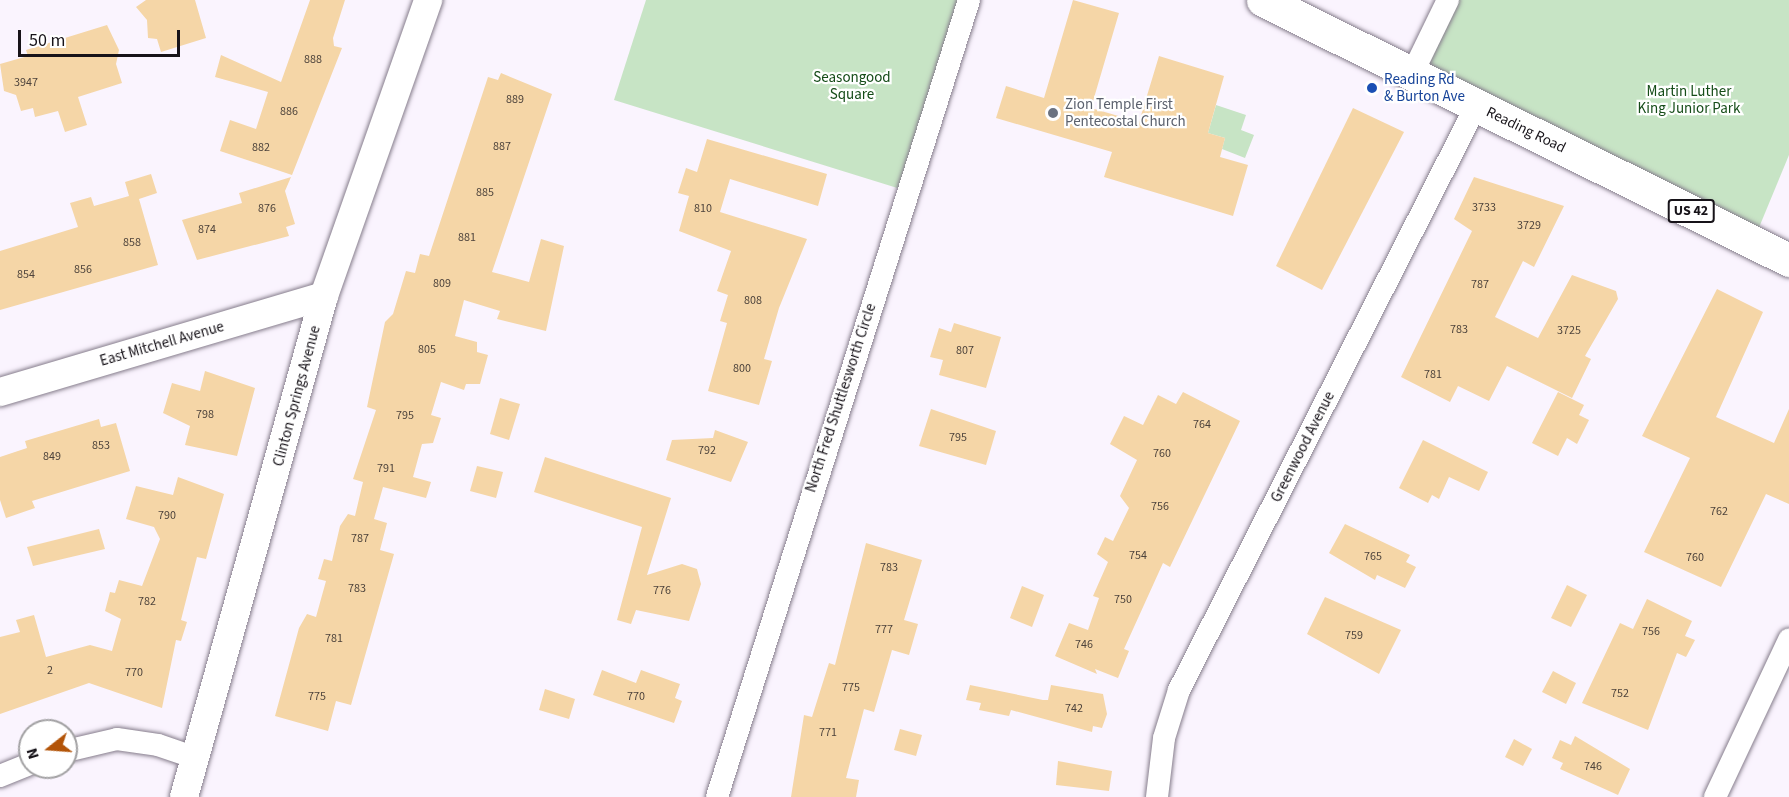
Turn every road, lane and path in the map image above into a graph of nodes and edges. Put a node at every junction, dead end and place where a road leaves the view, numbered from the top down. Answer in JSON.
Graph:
{"nodes":[{"id":1,"x":428,"y":0,"type":"edge"},
{"id":2,"x":969,"y":0,"type":"edge"},
{"id":3,"x":1263,"y":0,"type":"edge"},
{"id":4,"x":1448,"y":0,"type":"edge"},
{"id":5,"x":1412,"y":74,"type":"junction"},
{"id":6,"x":1476,"y":106,"type":"junction"},
{"id":7,"x":1789,"y":260,"type":"edge"},
{"id":8,"x":324,"y":296,"type":"junction"},
{"id":9,"x":0,"y":392,"type":"edge"},
{"id":10,"x":1789,"y":640,"type":"edge"},
{"id":11,"x":78,"y":748,"type":"edge"},
{"id":12,"x":195,"y":758,"type":"junction"},
{"id":13,"x":18,"y":769,"type":"edge"},
{"id":14,"x":0,"y":776,"type":"edge"},
{"id":15,"x":184,"y":797,"type":"edge"},
{"id":16,"x":717,"y":797,"type":"edge"},
{"id":17,"x":1157,"y":797,"type":"edge"},
{"id":18,"x":1715,"y":797,"type":"edge"}],
"edges":[{"from":1,"to":8,"type":"street","name":"Clinton Springs Avenue"},
{"from":2,"to":16,"type":"street","name":"North Fred Shuttlesworth Circle"},
{"from":3,"to":5,"type":"main road","name":"Reading Road","number":"US 42"},
{"from":4,"to":5,"type":"street"},
{"from":5,"to":6,"type":"main road","name":"Reading Road","number":"US 42"},
{"from":6,"to":7,"type":"main road","name":"Reading Road","number":"US 42"},
{"from":6,"to":17,"type":"street","name":"Greenwood Avenue"},
{"from":8,"to":9,"type":"street","name":"East Mitchell Avenue"},
{"from":8,"to":12,"type":"street","name":"Clinton Springs Avenue"},
{"from":10,"to":18,"type":"street"},
{"from":11,"to":12,"type":"street"},
{"from":12,"to":15,"type":"street","name":"Clinton Springs Avenue"},
{"from":13,"to":14,"type":"street"}]}
